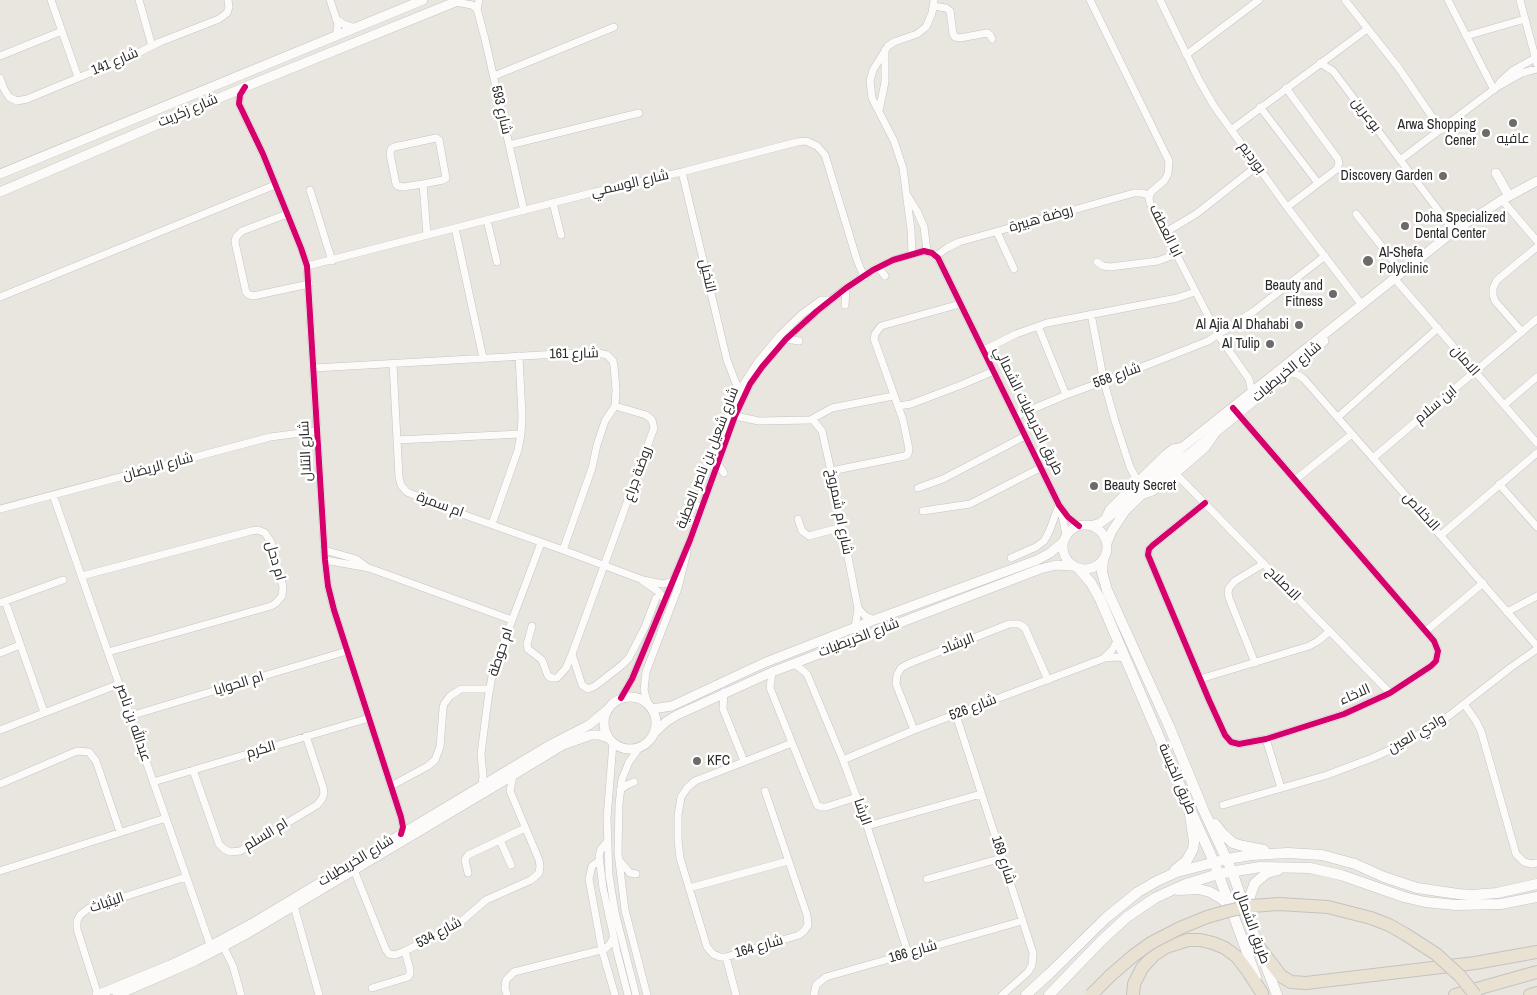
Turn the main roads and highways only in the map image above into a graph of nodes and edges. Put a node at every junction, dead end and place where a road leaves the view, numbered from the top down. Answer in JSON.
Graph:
{"nodes":[{"id":1,"x":1103,"y":560,"type":"road end"},
{"id":2,"x":1075,"y":567,"type":"road end"},
{"id":3,"x":1190,"y":809,"type":"junction"},
{"id":4,"x":1203,"y":809,"type":"junction"},
{"id":5,"x":1277,"y":853,"type":"junction"},
{"id":6,"x":1226,"y":860,"type":"junction"},
{"id":7,"x":1214,"y":862,"type":"junction"},
{"id":8,"x":1289,"y":867,"type":"junction"},
{"id":9,"x":1232,"y":871,"type":"junction"},
{"id":10,"x":1218,"y":874,"type":"junction"},
{"id":11,"x":1167,"y":876,"type":"junction"},
{"id":12,"x":1537,"y":884,"type":"edge"},
{"id":13,"x":1170,"y":891,"type":"junction"},
{"id":14,"x":1537,"y":897,"type":"edge"},
{"id":15,"x":1229,"y":906,"type":"junction"},
{"id":16,"x":1250,"y":924,"type":"junction"},
{"id":17,"x":1258,"y":946,"type":"junction"},
{"id":18,"x":1537,"y":952,"type":"edge"},
{"id":19,"x":1537,"y":972,"type":"edge"},
{"id":20,"x":1537,"y":993,"type":"edge"},
{"id":21,"x":1262,"y":994,"type":"edge"},
{"id":22,"x":1026,"y":995,"type":"edge"},
{"id":23,"x":1049,"y":995,"type":"edge"},
{"id":24,"x":1091,"y":995,"type":"edge"},
{"id":25,"x":1133,"y":995,"type":"edge"},
{"id":26,"x":1277,"y":995,"type":"edge"},
{"id":27,"x":1454,"y":995,"type":"edge"},
{"id":28,"x":1475,"y":995,"type":"edge"},
{"id":29,"x":1530,"y":995,"type":"edge"}],
"edges":[{"from":1,"to":4,"type":"main road","name":"طريق الخيسة"},
{"from":2,"to":3,"type":"main road","name":"طريق الخيسة"},
{"from":3,"to":7,"type":"main road","name":"طريق الخيسة"},
{"from":3,"to":11,"type":"main road"},
{"from":4,"to":5,"type":"main road"},
{"from":4,"to":6,"type":"main road","name":"طريق الخيسة"},
{"from":5,"to":6,"type":"main road"},
{"from":5,"to":12,"type":"main road"},
{"from":6,"to":7,"type":"main road"},
{"from":6,"to":9,"type":"main road","name":"طريق الشمال"},
{"from":7,"to":10,"type":"main road","name":"طريق الخيسة"},
{"from":7,"to":11,"type":"main road"},
{"from":8,"to":9,"type":"main road"},
{"from":8,"to":14,"type":"main road"},
{"from":8,"to":16,"type":"main road"},
{"from":9,"to":10,"type":"main road"},
{"from":9,"to":16,"type":"main road","name":"طريق الشمال"},
{"from":10,"to":13,"type":"main road"},
{"from":10,"to":15,"type":"main road","name":"طريق الخيسة"},
{"from":11,"to":22,"type":"main road"},
{"from":13,"to":15,"type":"main road"},
{"from":13,"to":23,"type":"main road"},
{"from":15,"to":21,"type":"main road","name":"طريق الخيسة"},
{"from":16,"to":17,"type":"main road","name":"طريق الشمال"},
{"from":17,"to":18,"type":"highway"},
{"from":17,"to":26,"type":"main road","name":"طريق الشمال"},
{"from":19,"to":27,"type":"highway"},
{"from":20,"to":29,"type":"highway"},
{"from":21,"to":25,"type":"highway"},
{"from":24,"to":28,"type":"highway","bridge":true}]}
